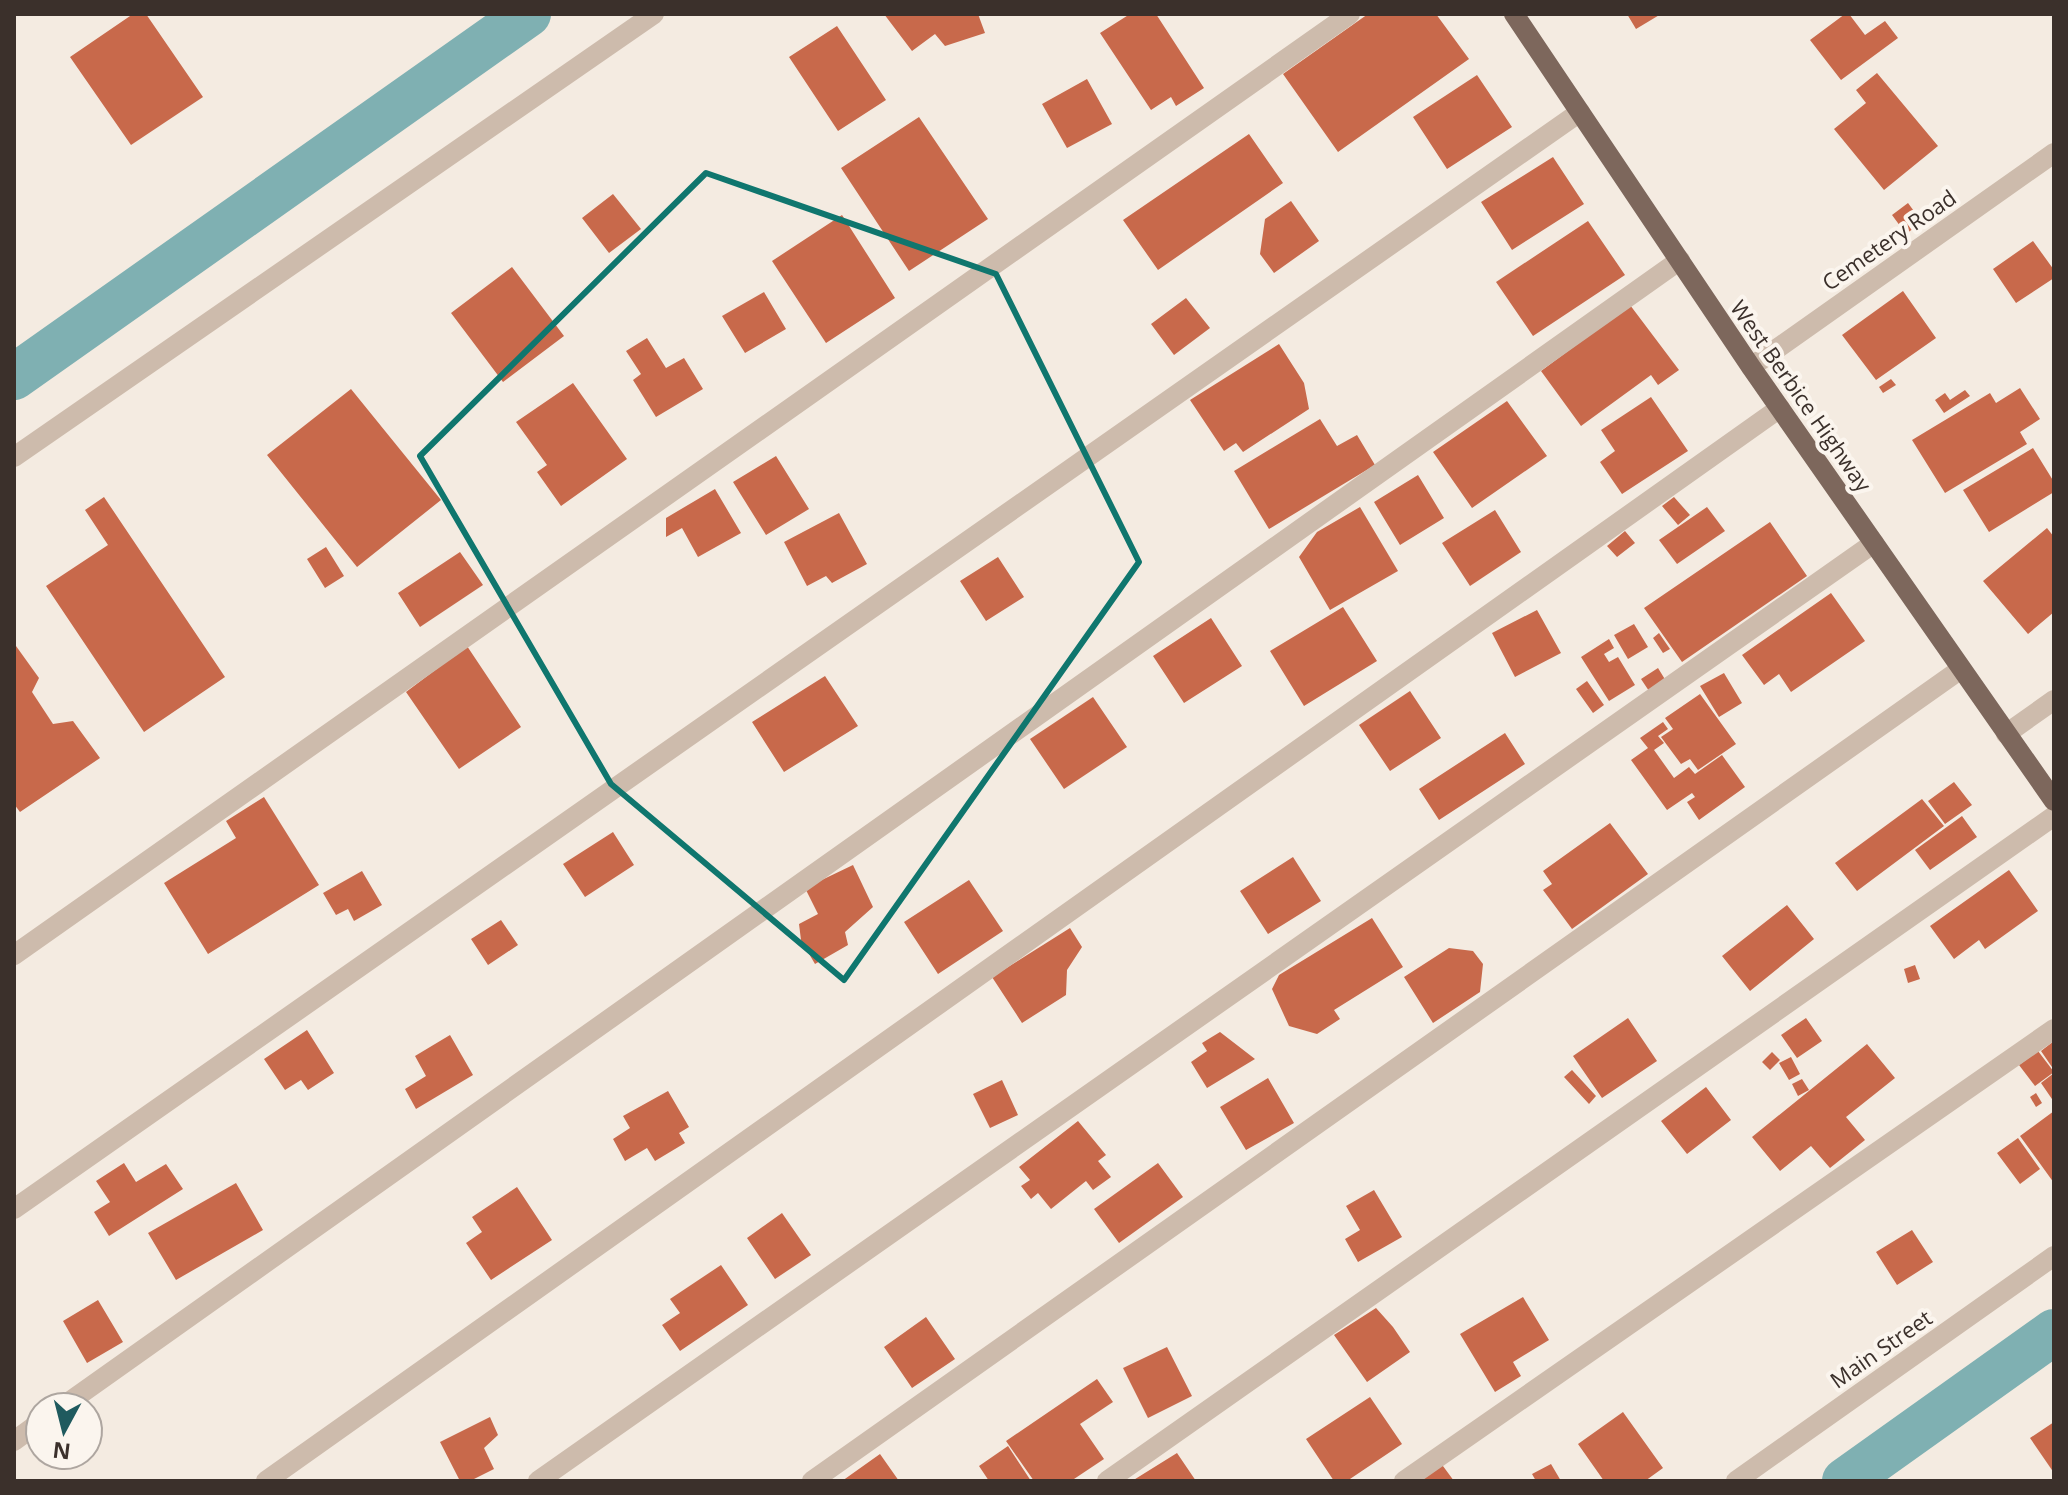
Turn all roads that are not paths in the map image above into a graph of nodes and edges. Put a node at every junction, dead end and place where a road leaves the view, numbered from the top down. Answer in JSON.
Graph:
{"nodes":[{"id":1,"x":654,"y":14,"type":"edge"},
{"id":2,"x":1350,"y":14,"type":"edge"},
{"id":3,"x":1514,"y":14,"type":"edge"},
{"id":4,"x":1580,"y":112,"type":"junction"},
{"id":5,"x":2054,"y":153,"type":"edge"},
{"id":6,"x":1680,"y":260,"type":"junction"},
{"id":7,"x":1751,"y":367,"type":"junction"},
{"id":8,"x":1780,"y":408,"type":"junction"},
{"id":9,"x":14,"y":457,"type":"edge"},
{"id":10,"x":1874,"y":543,"type":"junction"},
{"id":11,"x":1961,"y":669,"type":"junction"},
{"id":12,"x":2054,"y":700,"type":"edge"},
{"id":13,"x":2006,"y":734,"type":"junction"},
{"id":14,"x":2054,"y":801,"type":"edge"},
{"id":15,"x":2054,"y":816,"type":"edge"},
{"id":16,"x":14,"y":955,"type":"edge"},
{"id":17,"x":2054,"y":1029,"type":"edge"},
{"id":18,"x":14,"y":1209,"type":"edge"},
{"id":19,"x":2054,"y":1256,"type":"edge"},
{"id":20,"x":85,"y":1391,"type":"edge"},
{"id":21,"x":266,"y":1481,"type":"edge"},
{"id":22,"x":538,"y":1481,"type":"edge"},
{"id":23,"x":812,"y":1481,"type":"edge"},
{"id":24,"x":1107,"y":1481,"type":"edge"},
{"id":25,"x":1404,"y":1481,"type":"edge"},
{"id":26,"x":1736,"y":1481,"type":"edge"}],
"edges":[{"from":1,"to":9,"type":"street"},
{"from":2,"to":16,"type":"street"},
{"from":3,"to":4,"type":"main road","name":"West Berbice Highway"},
{"from":4,"to":6,"type":"main road","name":"West Berbice Highway"},
{"from":4,"to":18,"type":"street"},
{"from":5,"to":7,"type":"street","name":"Cemetery Road"},
{"from":6,"to":7,"type":"main road","name":"West Berbice Highway"},
{"from":6,"to":20,"type":"street"},
{"from":7,"to":8,"type":"main road","name":"West Berbice Highway"},
{"from":8,"to":10,"type":"main road","name":"West Berbice Highway"},
{"from":8,"to":21,"type":"street"},
{"from":10,"to":11,"type":"main road","name":"West Berbice Highway"},
{"from":10,"to":22,"type":"street"},
{"from":11,"to":13,"type":"main road","name":"West Berbice Highway"},
{"from":11,"to":23,"type":"street"},
{"from":12,"to":13,"type":"street"},
{"from":13,"to":14,"type":"main road","name":"West Berbice Highway"},
{"from":15,"to":24,"type":"street"},
{"from":17,"to":25,"type":"street"},
{"from":19,"to":26,"type":"street","name":"Main Street"}]}
